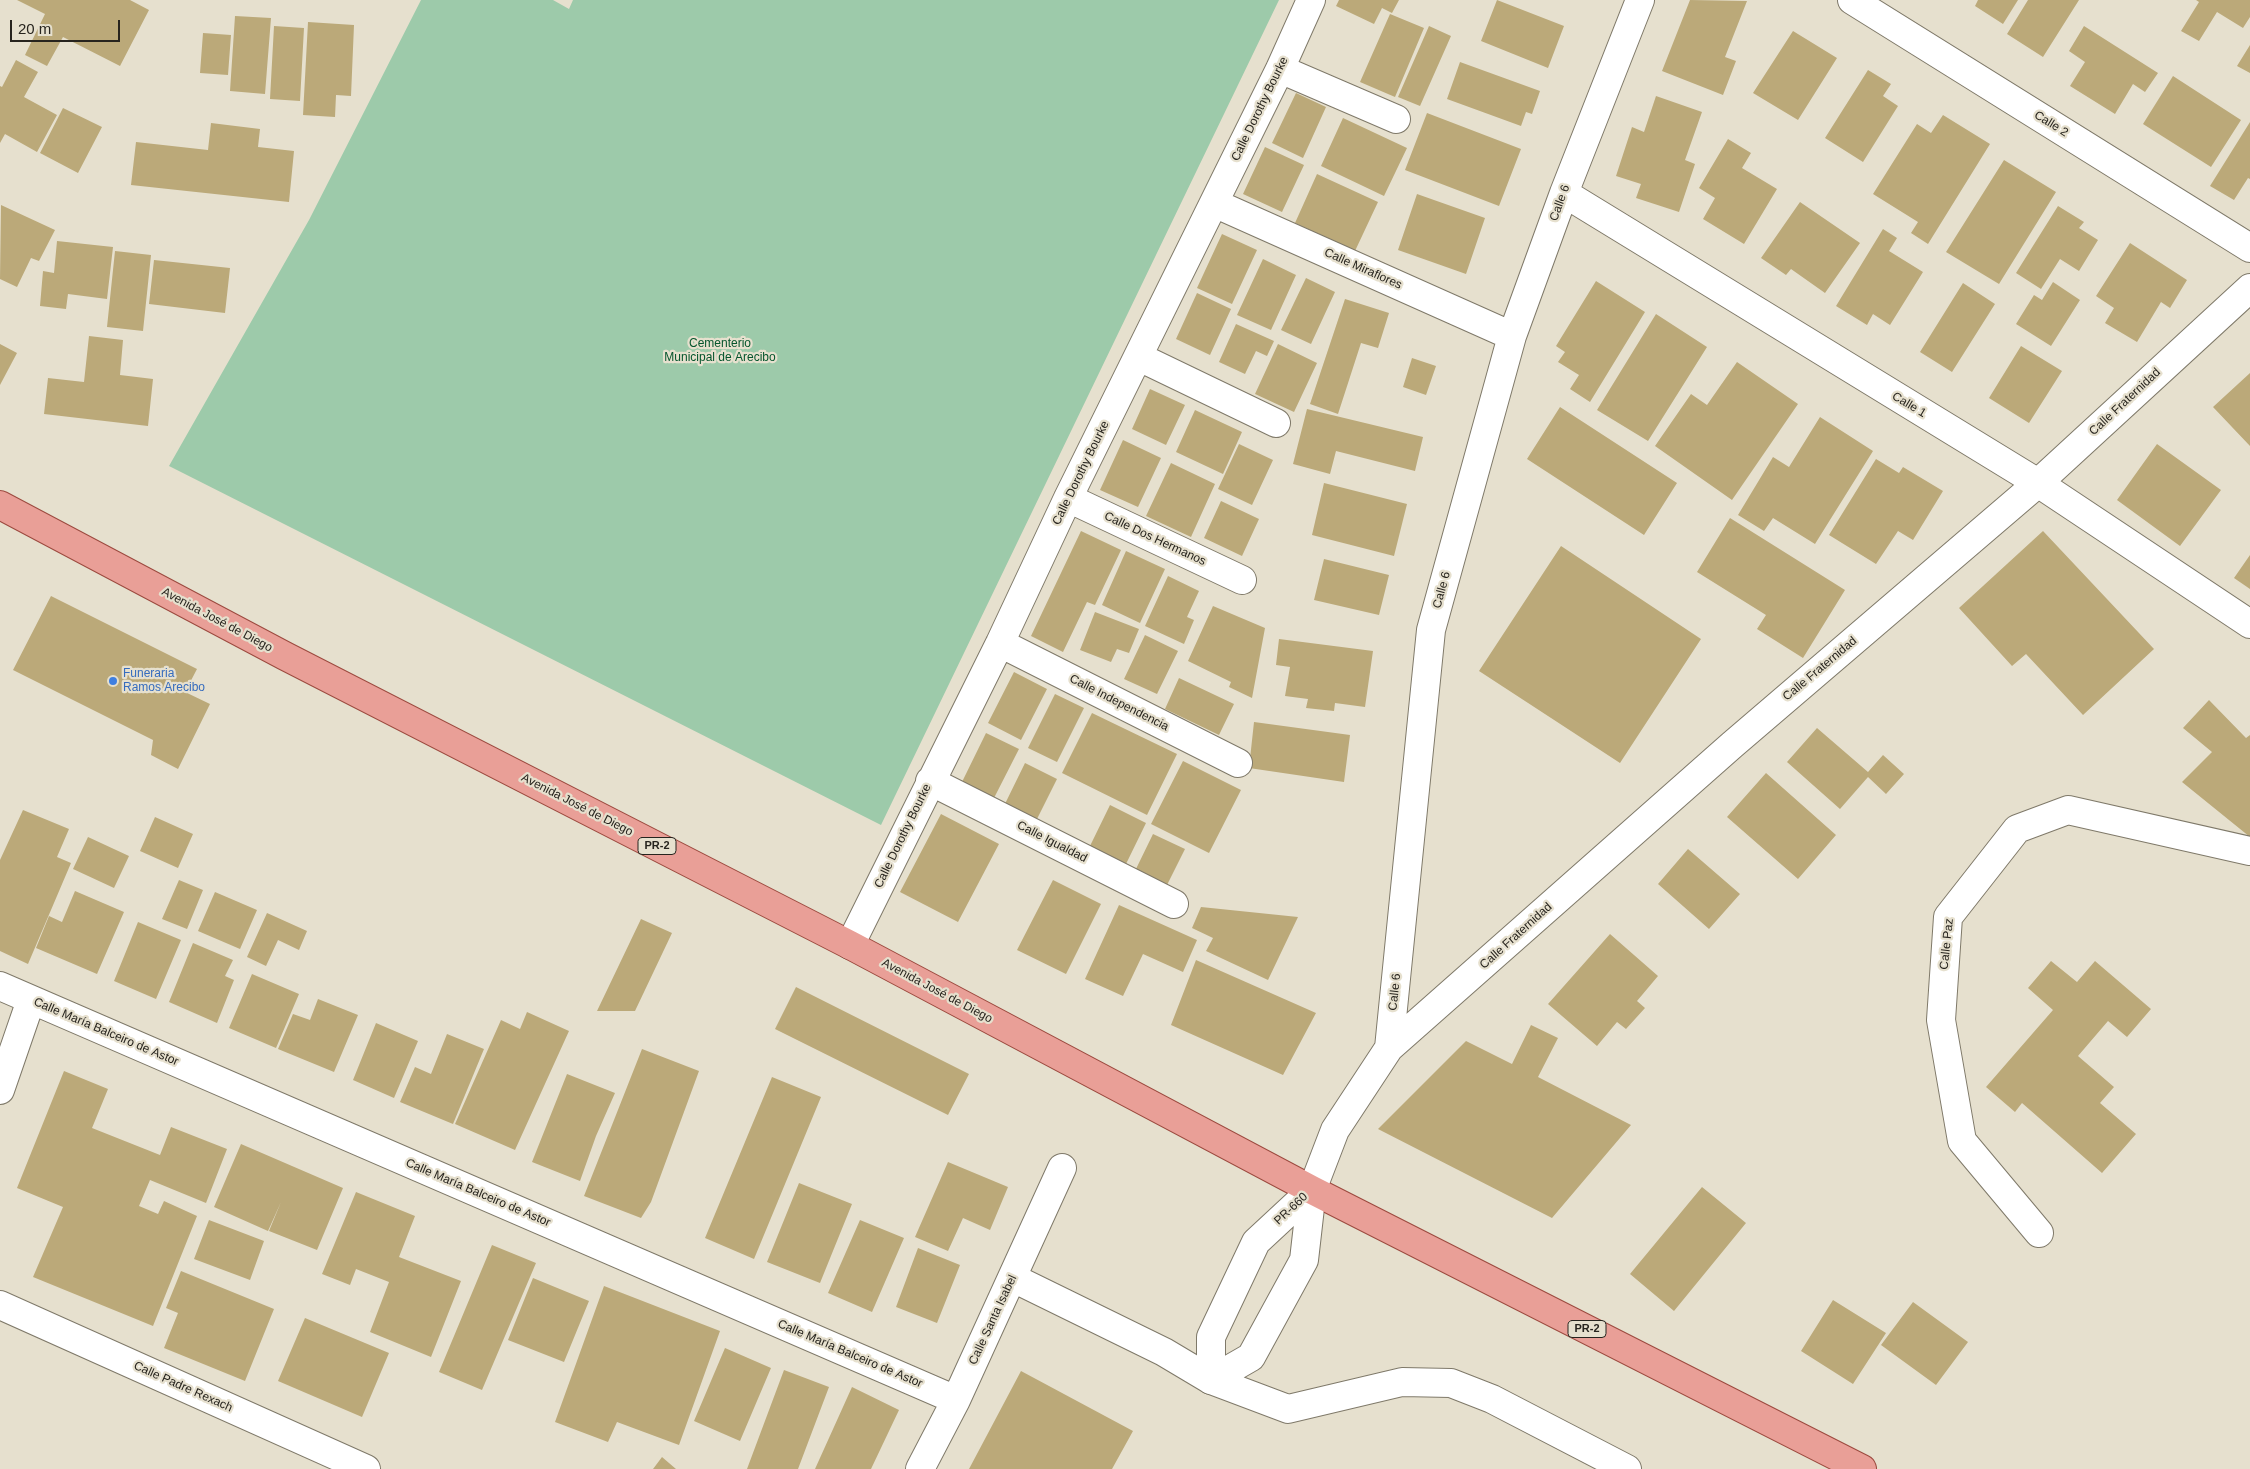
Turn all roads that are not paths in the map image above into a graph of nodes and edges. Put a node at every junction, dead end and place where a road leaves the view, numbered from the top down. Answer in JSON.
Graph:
{"nodes":[{"id":1,"x":1311,"y":0,"type":"edge"},
{"id":2,"x":1640,"y":0,"type":"edge"},
{"id":3,"x":1852,"y":0,"type":"edge"},
{"id":4,"x":1280,"y":69,"type":"junction"},
{"id":5,"x":1396,"y":119,"type":"dead end"},
{"id":6,"x":1564,"y":193,"type":"junction"},
{"id":7,"x":1214,"y":203,"type":"junction"},
{"id":8,"x":2250,"y":248,"type":"edge"},
{"id":9,"x":2250,"y":288,"type":"edge"},
{"id":10,"x":1512,"y":336,"type":"junction"},
{"id":11,"x":1139,"y":357,"type":"junction"},
{"id":12,"x":1276,"y":424,"type":"dead end"},
{"id":13,"x":2038,"y":483,"type":"junction"},
{"id":14,"x":1068,"y":498,"type":"junction"},
{"id":15,"x":0,"y":505,"type":"edge"},
{"id":16,"x":1242,"y":580,"type":"dead end"},
{"id":17,"x":2250,"y":624,"type":"edge"},
{"id":18,"x":1000,"y":643,"type":"junction"},
{"id":19,"x":1238,"y":763,"type":"dead end"},
{"id":20,"x":930,"y":780,"type":"junction"},
{"id":21,"x":2250,"y":851,"type":"edge"},
{"id":22,"x":1174,"y":904,"type":"dead end"},
{"id":23,"x":850,"y":945,"type":"junction"},
{"id":24,"x":0,"y":986,"type":"edge"},
{"id":25,"x":31,"y":1000,"type":"junction"},
{"id":26,"x":1389,"y":1048,"type":"junction"},
{"id":27,"x":0,"y":1090,"type":"edge"},
{"id":28,"x":1062,"y":1168,"type":"dead end"},
{"id":29,"x":1312,"y":1190,"type":"junction"},
{"id":30,"x":2039,"y":1233,"type":"dead end"},
{"id":31,"x":1013,"y":1278,"type":"junction"},
{"id":32,"x":0,"y":1305,"type":"edge"},
{"id":33,"x":1211,"y":1380,"type":"junction"},
{"id":34,"x":956,"y":1400,"type":"junction"},
{"id":35,"x":366,"y":1469,"type":"edge"},
{"id":36,"x":920,"y":1469,"type":"edge"},
{"id":37,"x":1627,"y":1469,"type":"edge"},
{"id":38,"x":1862,"y":1469,"type":"edge"}],
"edges":[{"from":1,"to":4,"type":"street","name":"Calle Dorothy Bourke"},
{"from":2,"to":6,"type":"street","name":"Calle 6"},
{"from":3,"to":8,"type":"street","name":"Calle 2"},
{"from":4,"to":5,"type":"street"},
{"from":4,"to":7,"type":"street","name":"Calle Dorothy Bourke"},
{"from":6,"to":10,"type":"street","name":"Calle 6"},
{"from":6,"to":13,"type":"street","name":"Calle 1"},
{"from":7,"to":10,"type":"street","name":"Calle Miraflores"},
{"from":7,"to":11,"type":"street","name":"Calle Dorothy Bourke"},
{"from":9,"to":13,"type":"street","name":"Calle Fraternidad"},
{"from":10,"to":26,"type":"street","name":"Calle 6"},
{"from":11,"to":12,"type":"street"},
{"from":11,"to":14,"type":"street","name":"Calle Dorothy Bourke"},
{"from":13,"to":17,"type":"street","name":"Calle 1"},
{"from":13,"to":26,"type":"street","name":"Calle Fraternidad"},
{"from":14,"to":16,"type":"street","name":"Calle Dos Hermanos"},
{"from":14,"to":18,"type":"street","name":"Calle Dorothy Bourke"},
{"from":15,"to":23,"type":"main road","name":"Avenida José de Diego","number":"PR-2"},
{"from":18,"to":19,"type":"street","name":"Calle Independencia"},
{"from":18,"to":20,"type":"street","name":"Calle Dorothy Bourke"},
{"from":20,"to":22,"type":"street","name":"Calle Igualdad"},
{"from":20,"to":23,"type":"street","name":"Calle Dorothy Bourke"},
{"from":21,"to":30,"type":"street","name":"Calle Paz"},
{"from":23,"to":29,"type":"main road","name":"Avenida José de Diego","number":"PR-2"},
{"from":24,"to":25,"type":"street","name":"Calle María Balceiro de Astor"},
{"from":25,"to":27,"type":"street"},
{"from":25,"to":34,"type":"street","name":"Calle María Balceiro de Astor"},
{"from":26,"to":29,"type":"street","name":"Calle 6"},
{"from":28,"to":31,"type":"street","name":"Calle Santa Isabel"},
{"from":29,"to":33,"type":"street","name":"PR-660","number":"PR-660"},
{"from":29,"to":33,"type":"street","name":"PR-660","number":"PR-660"},
{"from":29,"to":38,"type":"main road","number":"PR-2"},
{"from":31,"to":33,"type":"street"},
{"from":31,"to":34,"type":"street","name":"Calle Santa Isabel"},
{"from":32,"to":35,"type":"street","name":"Calle Padre Rexach"},
{"from":33,"to":37,"type":"street"},
{"from":34,"to":36,"type":"street","name":"Calle Santa Isabel"}]}
